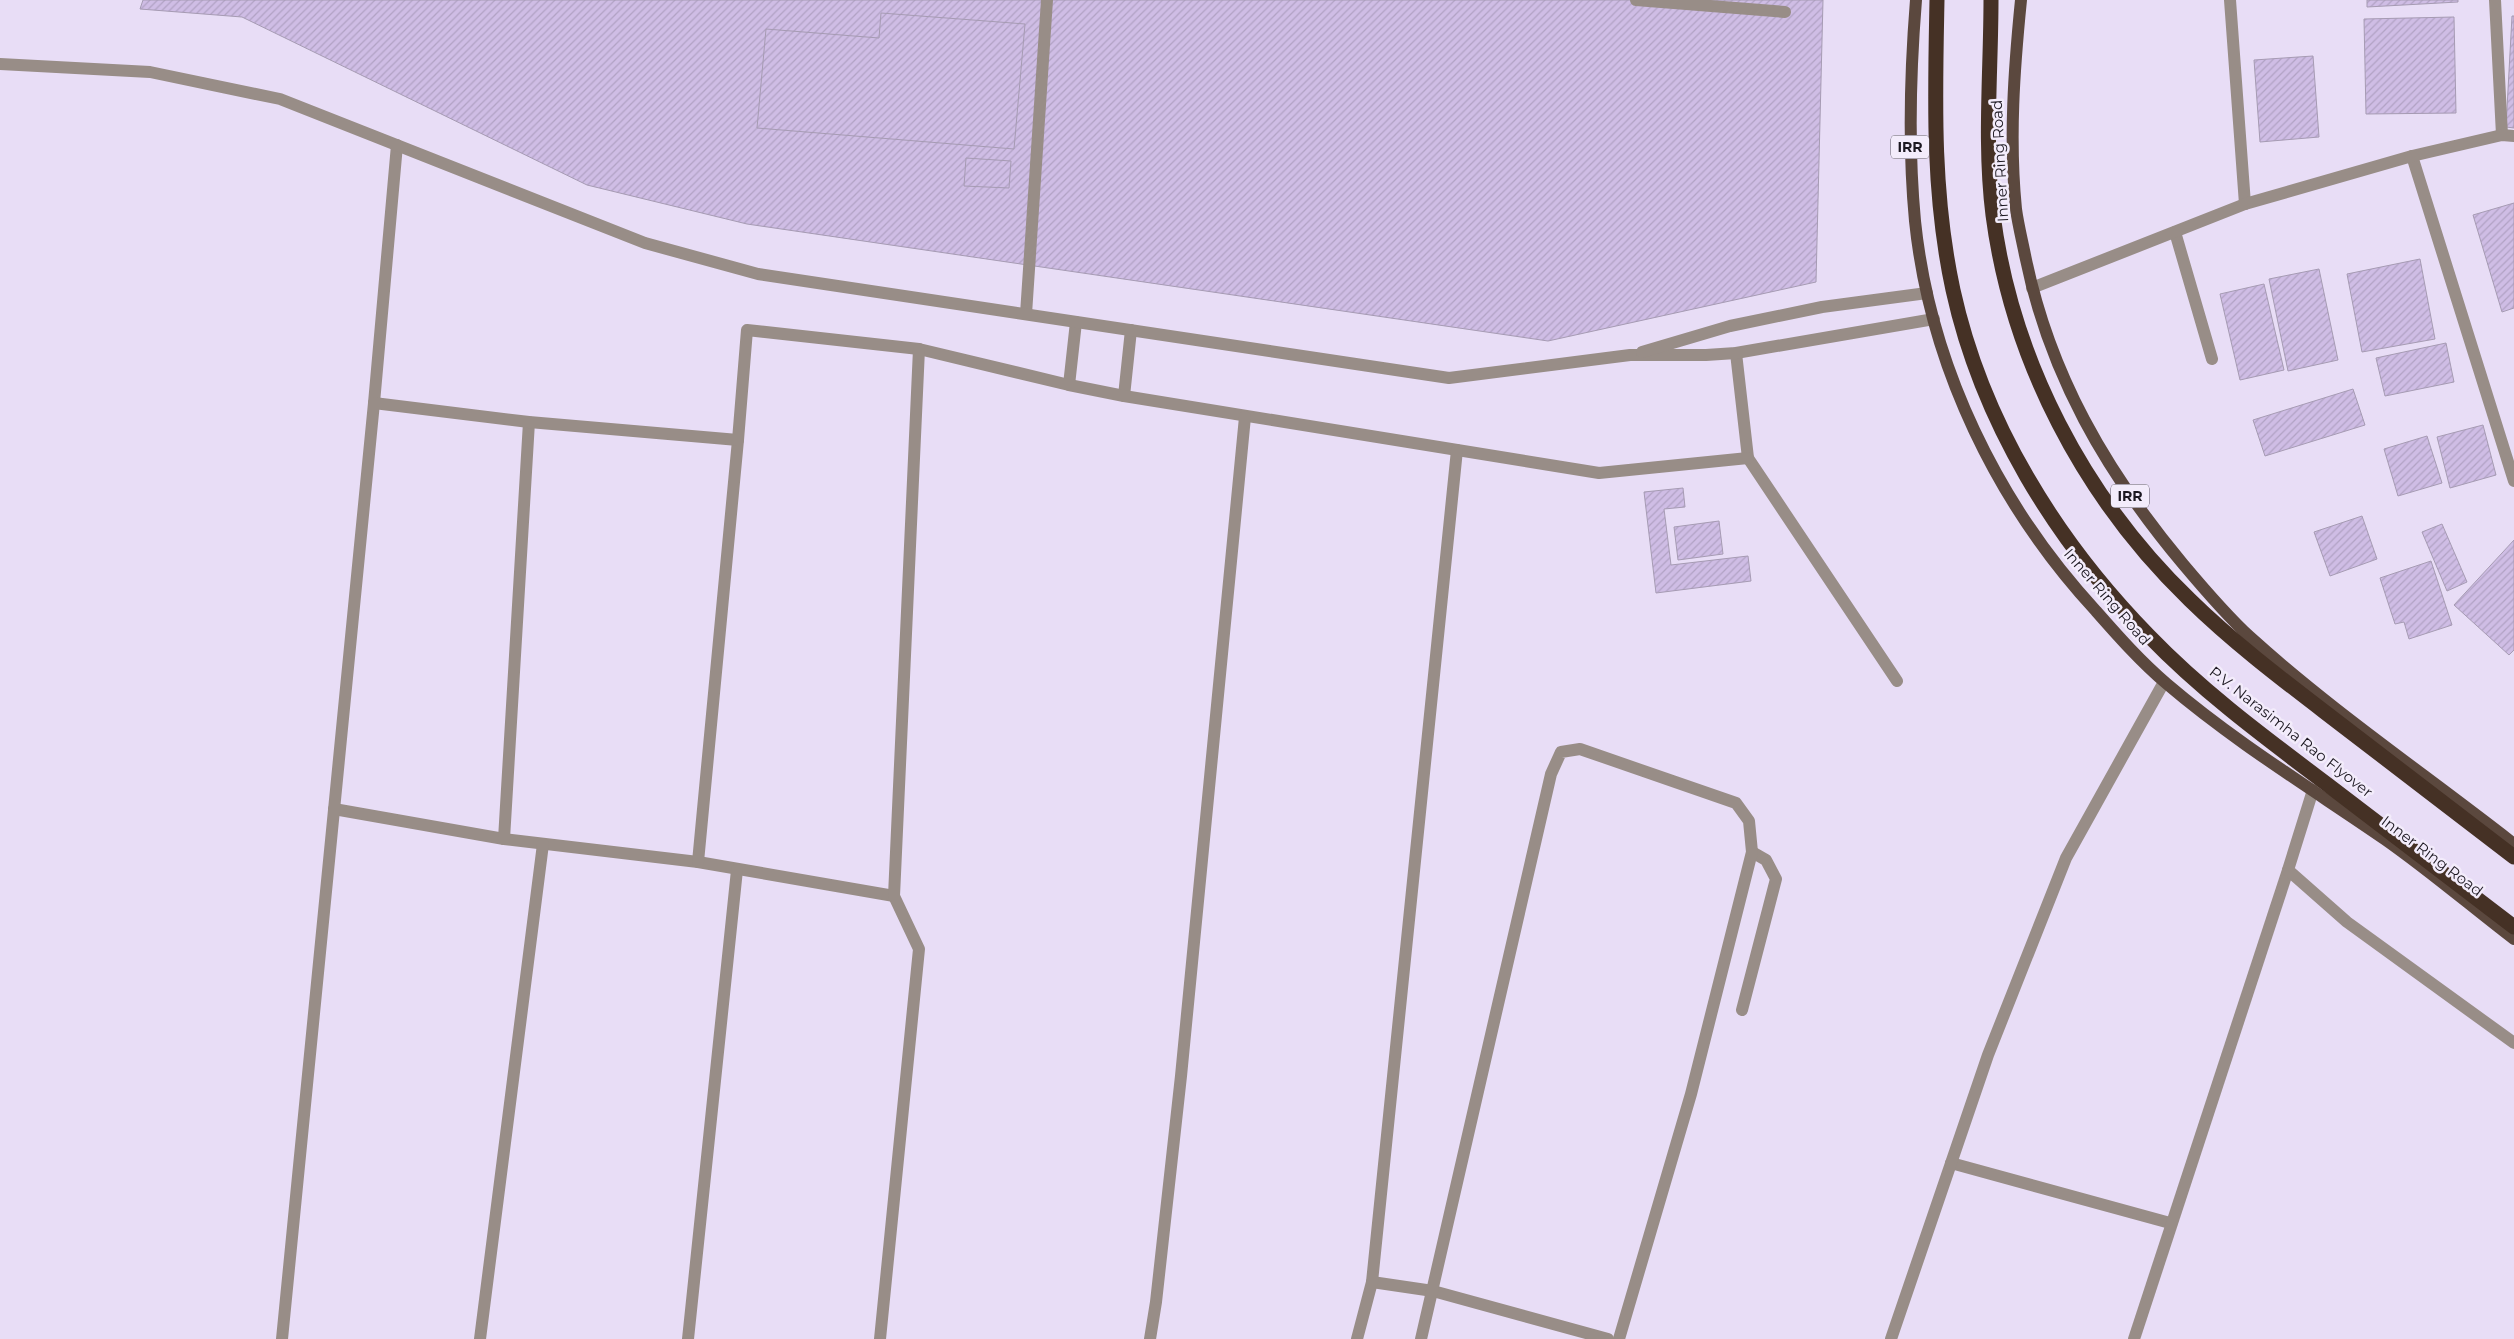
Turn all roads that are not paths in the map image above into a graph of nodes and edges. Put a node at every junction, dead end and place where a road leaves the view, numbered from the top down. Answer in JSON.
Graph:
{"nodes":[{"id":1,"x":1046,"y":0,"type":"edge"},
{"id":2,"x":1636,"y":0,"type":"edge"},
{"id":3,"x":1916,"y":0,"type":"edge"},
{"id":4,"x":1937,"y":0,"type":"edge"},
{"id":5,"x":1991,"y":0,"type":"edge"},
{"id":6,"x":2021,"y":0,"type":"edge"},
{"id":7,"x":2230,"y":0,"type":"edge"},
{"id":8,"x":2495,"y":0,"type":"edge"},
{"id":9,"x":1785,"y":12,"type":"dead end"},
{"id":10,"x":0,"y":64,"type":"edge"},
{"id":11,"x":2508,"y":135,"type":"edge"},
{"id":12,"x":398,"y":145,"type":"junction"},
{"id":13,"x":2412,"y":156,"type":"junction"},
{"id":14,"x":2245,"y":204,"type":"junction"},
{"id":15,"x":2175,"y":232,"type":"junction"},
{"id":16,"x":2032,"y":288,"type":"junction"},
{"id":17,"x":1928,"y":293,"type":"junction"},
{"id":18,"x":1026,"y":314,"type":"junction"},
{"id":19,"x":1934,"y":320,"type":"junction"},
{"id":20,"x":1076,"y":322,"type":"junction"},
{"id":21,"x":1131,"y":330,"type":"junction"},
{"id":22,"x":919,"y":349,"type":"junction"},
{"id":23,"x":1736,"y":353,"type":"junction"},
{"id":24,"x":1630,"y":356,"type":"junction"},
{"id":25,"x":2212,"y":359,"type":"dead end"},
{"id":26,"x":1069,"y":385,"type":"junction"},
{"id":27,"x":1124,"y":396,"type":"junction"},
{"id":28,"x":374,"y":403,"type":"junction"},
{"id":29,"x":1244,"y":417,"type":"junction"},
{"id":30,"x":529,"y":422,"type":"junction"},
{"id":31,"x":738,"y":440,"type":"junction"},
{"id":32,"x":1457,"y":450,"type":"junction"},
{"id":33,"x":1748,"y":458,"type":"junction"},
{"id":34,"x":2514,"y":481,"type":"edge"},
{"id":35,"x":1897,"y":681,"type":"dead end"},
{"id":36,"x":2164,"y":682,"type":"junction"},
{"id":37,"x":2313,"y":790,"type":"junction"},
{"id":38,"x":2427,"y":790,"type":"junction"},
{"id":39,"x":334,"y":810,"type":"junction"},
{"id":40,"x":2395,"y":836,"type":"junction"},
{"id":41,"x":504,"y":839,"type":"junction"},
{"id":42,"x":543,"y":844,"type":"junction"},
{"id":43,"x":2514,"y":844,"type":"edge"},
{"id":44,"x":2514,"y":848,"type":"edge"},
{"id":45,"x":1752,"y":852,"type":"junction"},
{"id":46,"x":2514,"y":857,"type":"edge"},
{"id":47,"x":698,"y":862,"type":"junction"},
{"id":48,"x":736,"y":870,"type":"junction"},
{"id":49,"x":2288,"y":870,"type":"junction"},
{"id":50,"x":894,"y":896,"type":"junction"},
{"id":51,"x":2514,"y":927,"type":"edge"},
{"id":52,"x":2514,"y":938,"type":"edge"},
{"id":53,"x":1742,"y":1010,"type":"dead end"},
{"id":54,"x":2514,"y":1043,"type":"edge"},
{"id":55,"x":1950,"y":1163,"type":"junction"},
{"id":56,"x":2170,"y":1222,"type":"junction"},
{"id":57,"x":1372,"y":1282,"type":"junction"},
{"id":58,"x":1433,"y":1291,"type":"junction"},
{"id":59,"x":282,"y":1339,"type":"edge"},
{"id":60,"x":480,"y":1339,"type":"edge"},
{"id":61,"x":688,"y":1339,"type":"edge"},
{"id":62,"x":880,"y":1339,"type":"edge"},
{"id":63,"x":1150,"y":1339,"type":"edge"},
{"id":64,"x":1357,"y":1339,"type":"edge"},
{"id":65,"x":1421,"y":1339,"type":"edge"},
{"id":66,"x":1608,"y":1339,"type":"edge"},
{"id":67,"x":1619,"y":1339,"type":"edge"},
{"id":68,"x":1891,"y":1339,"type":"edge"},
{"id":69,"x":2134,"y":1339,"type":"edge"}],
"edges":[{"from":1,"to":18,"type":"street"},
{"from":2,"to":9,"type":"street"},
{"from":3,"to":17,"type":"main road","name":"Inner Ring Road","number":"IRR"},
{"from":4,"to":40,"type":"highway","name":"P.V. Narasimha Rao Flyover"},
{"from":5,"to":38,"type":"highway"},
{"from":6,"to":16,"type":"main road","name":"Inner Ring Road","number":"IRR"},
{"from":7,"to":14,"type":"street"},
{"from":8,"to":11,"type":"street"},
{"from":10,"to":12,"type":"street"},
{"from":11,"to":13,"type":"street"},
{"from":12,"to":18,"type":"street"},
{"from":12,"to":28,"type":"street"},
{"from":13,"to":14,"type":"street"},
{"from":13,"to":34,"type":"street"},
{"from":14,"to":15,"type":"street"},
{"from":15,"to":16,"type":"street"},
{"from":15,"to":25,"type":"street"},
{"from":16,"to":43,"type":"main road","name":"Inner Ring Road","number":"IRR"},
{"from":17,"to":19,"type":"main road","name":"Inner Ring Road","number":"IRR"},
{"from":17,"to":24,"type":"street"},
{"from":18,"to":20,"type":"street"},
{"from":19,"to":23,"type":"street"},
{"from":19,"to":36,"type":"main road","name":"Inner Ring Road","number":"IRR"},
{"from":20,"to":21,"type":"street"},
{"from":20,"to":26,"type":"street"},
{"from":21,"to":24,"type":"street"},
{"from":21,"to":27,"type":"street"},
{"from":22,"to":26,"type":"street"},
{"from":22,"to":31,"type":"street"},
{"from":22,"to":50,"type":"street"},
{"from":23,"to":24,"type":"street"},
{"from":23,"to":33,"type":"street"},
{"from":26,"to":27,"type":"street"},
{"from":27,"to":29,"type":"street"},
{"from":28,"to":30,"type":"street"},
{"from":28,"to":39,"type":"street"},
{"from":29,"to":32,"type":"street"},
{"from":29,"to":63,"type":"street"},
{"from":30,"to":31,"type":"street"},
{"from":30,"to":41,"type":"street"},
{"from":31,"to":47,"type":"street"},
{"from":32,"to":33,"type":"street"},
{"from":32,"to":57,"type":"street"},
{"from":33,"to":35,"type":"street"},
{"from":36,"to":37,"type":"main road","name":"Inner Ring Road","number":"IRR"},
{"from":36,"to":55,"type":"street"},
{"from":37,"to":49,"type":"street"},
{"from":37,"to":52,"type":"main road","name":"Inner Ring Road","number":"IRR"},
{"from":38,"to":44,"type":"highway"},
{"from":38,"to":46,"type":"highway"},
{"from":39,"to":41,"type":"street"},
{"from":39,"to":59,"type":"street"},
{"from":40,"to":51,"type":"highway","name":"P.V. Narasimha Rao Flyover"},
{"from":40,"to":52,"type":"highway"},
{"from":41,"to":42,"type":"street"},
{"from":42,"to":47,"type":"street"},
{"from":42,"to":60,"type":"street"},
{"from":45,"to":53,"type":"street"},
{"from":45,"to":58,"type":"street"},
{"from":45,"to":67,"type":"street"},
{"from":47,"to":48,"type":"street"},
{"from":48,"to":50,"type":"street"},
{"from":48,"to":61,"type":"street"},
{"from":49,"to":54,"type":"street"},
{"from":49,"to":56,"type":"street"},
{"from":50,"to":62,"type":"street"},
{"from":55,"to":56,"type":"street"},
{"from":55,"to":68,"type":"street"},
{"from":56,"to":69,"type":"street"},
{"from":57,"to":58,"type":"street"},
{"from":57,"to":64,"type":"street"},
{"from":58,"to":65,"type":"street"},
{"from":58,"to":66,"type":"street"}]}
